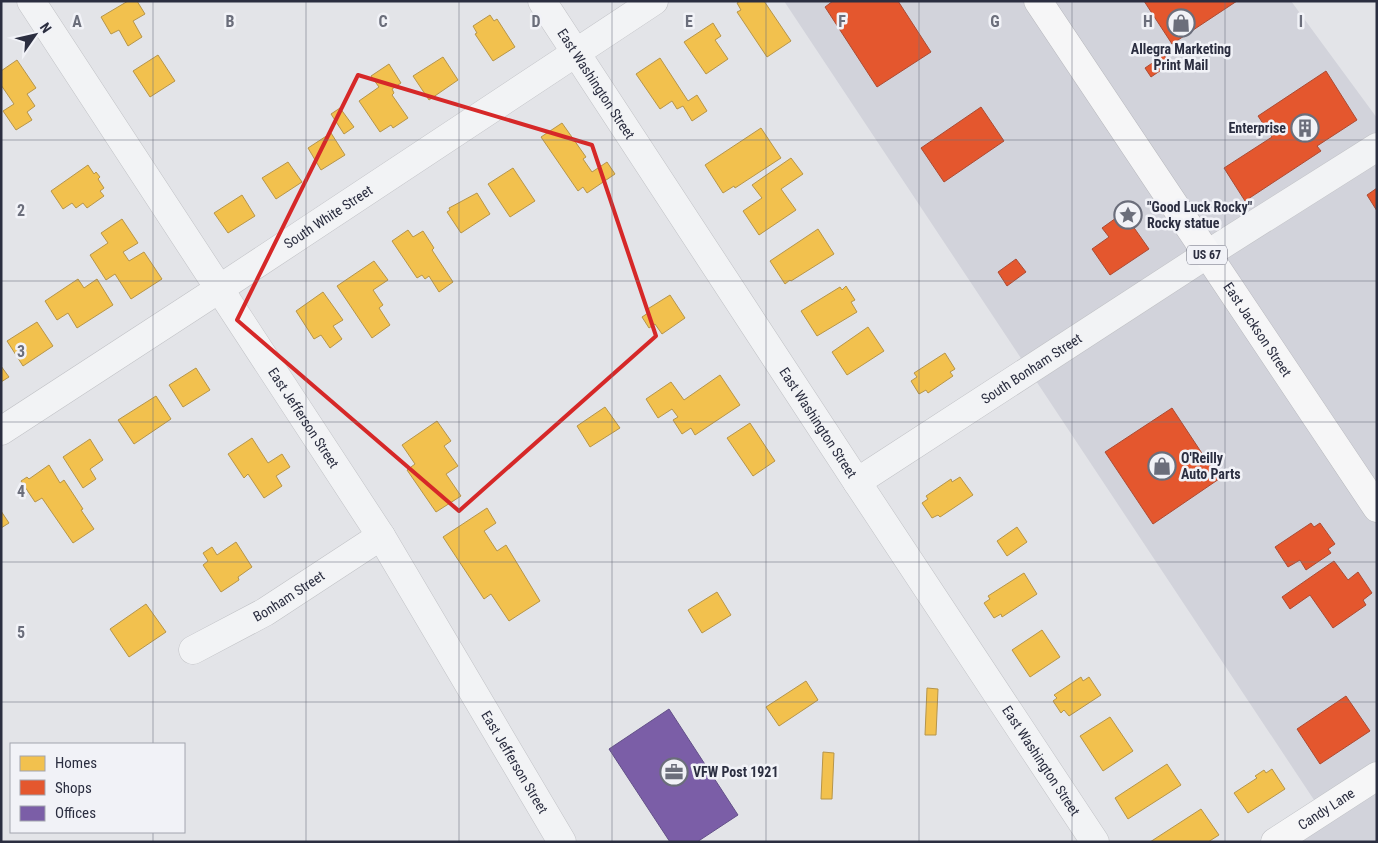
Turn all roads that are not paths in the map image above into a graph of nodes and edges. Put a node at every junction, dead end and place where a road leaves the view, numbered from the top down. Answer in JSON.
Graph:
{"nodes":[{"id":1,"x":31,"y":1,"type":"edge"},
{"id":2,"x":542,"y":1,"type":"edge"},
{"id":3,"x":654,"y":1,"type":"edge"},
{"id":4,"x":1038,"y":1,"type":"edge"},
{"id":5,"x":576,"y":53,"type":"junction"},
{"id":6,"x":1377,"y":147,"type":"edge"},
{"id":7,"x":1206,"y":255,"type":"junction"},
{"id":8,"x":218,"y":290,"type":"junction"},
{"id":9,"x":1,"y":431,"type":"edge"},
{"id":10,"x":857,"y":482,"type":"junction"},
{"id":11,"x":1377,"y":508,"type":"edge"},
{"id":12,"x":380,"y":536,"type":"junction"},
{"id":13,"x":193,"y":650,"type":"dead end"},
{"id":14,"x":1377,"y":776,"type":"edge"},
{"id":15,"x":562,"y":842,"type":"edge"},
{"id":16,"x":1095,"y":842,"type":"edge"},
{"id":17,"x":1275,"y":842,"type":"edge"}],
"edges":[{"from":1,"to":8,"type":"street","name":"East Jefferson Street"},
{"from":2,"to":5,"type":"street","name":"East Washington Street"},
{"from":3,"to":5,"type":"street","name":"South White Street"},
{"from":4,"to":7,"type":"main road","name":"East Jackson Street","number":"US 67"},
{"from":5,"to":8,"type":"street","name":"South White Street"},
{"from":5,"to":10,"type":"street","name":"East Washington Street"},
{"from":6,"to":7,"type":"street","name":"South Bonham Street"},
{"from":7,"to":10,"type":"street","name":"South Bonham Street"},
{"from":7,"to":11,"type":"main road","name":"East Jackson Street","number":"US 67"},
{"from":8,"to":9,"type":"street","name":"South White Street"},
{"from":8,"to":12,"type":"street","name":"East Jefferson Street"},
{"from":10,"to":16,"type":"street","name":"East Washington Street"},
{"from":12,"to":13,"type":"street","name":"Bonham Street"},
{"from":12,"to":15,"type":"street","name":"East Jefferson Street"},
{"from":14,"to":17,"type":"main road","name":"Candy Lane"}]}
